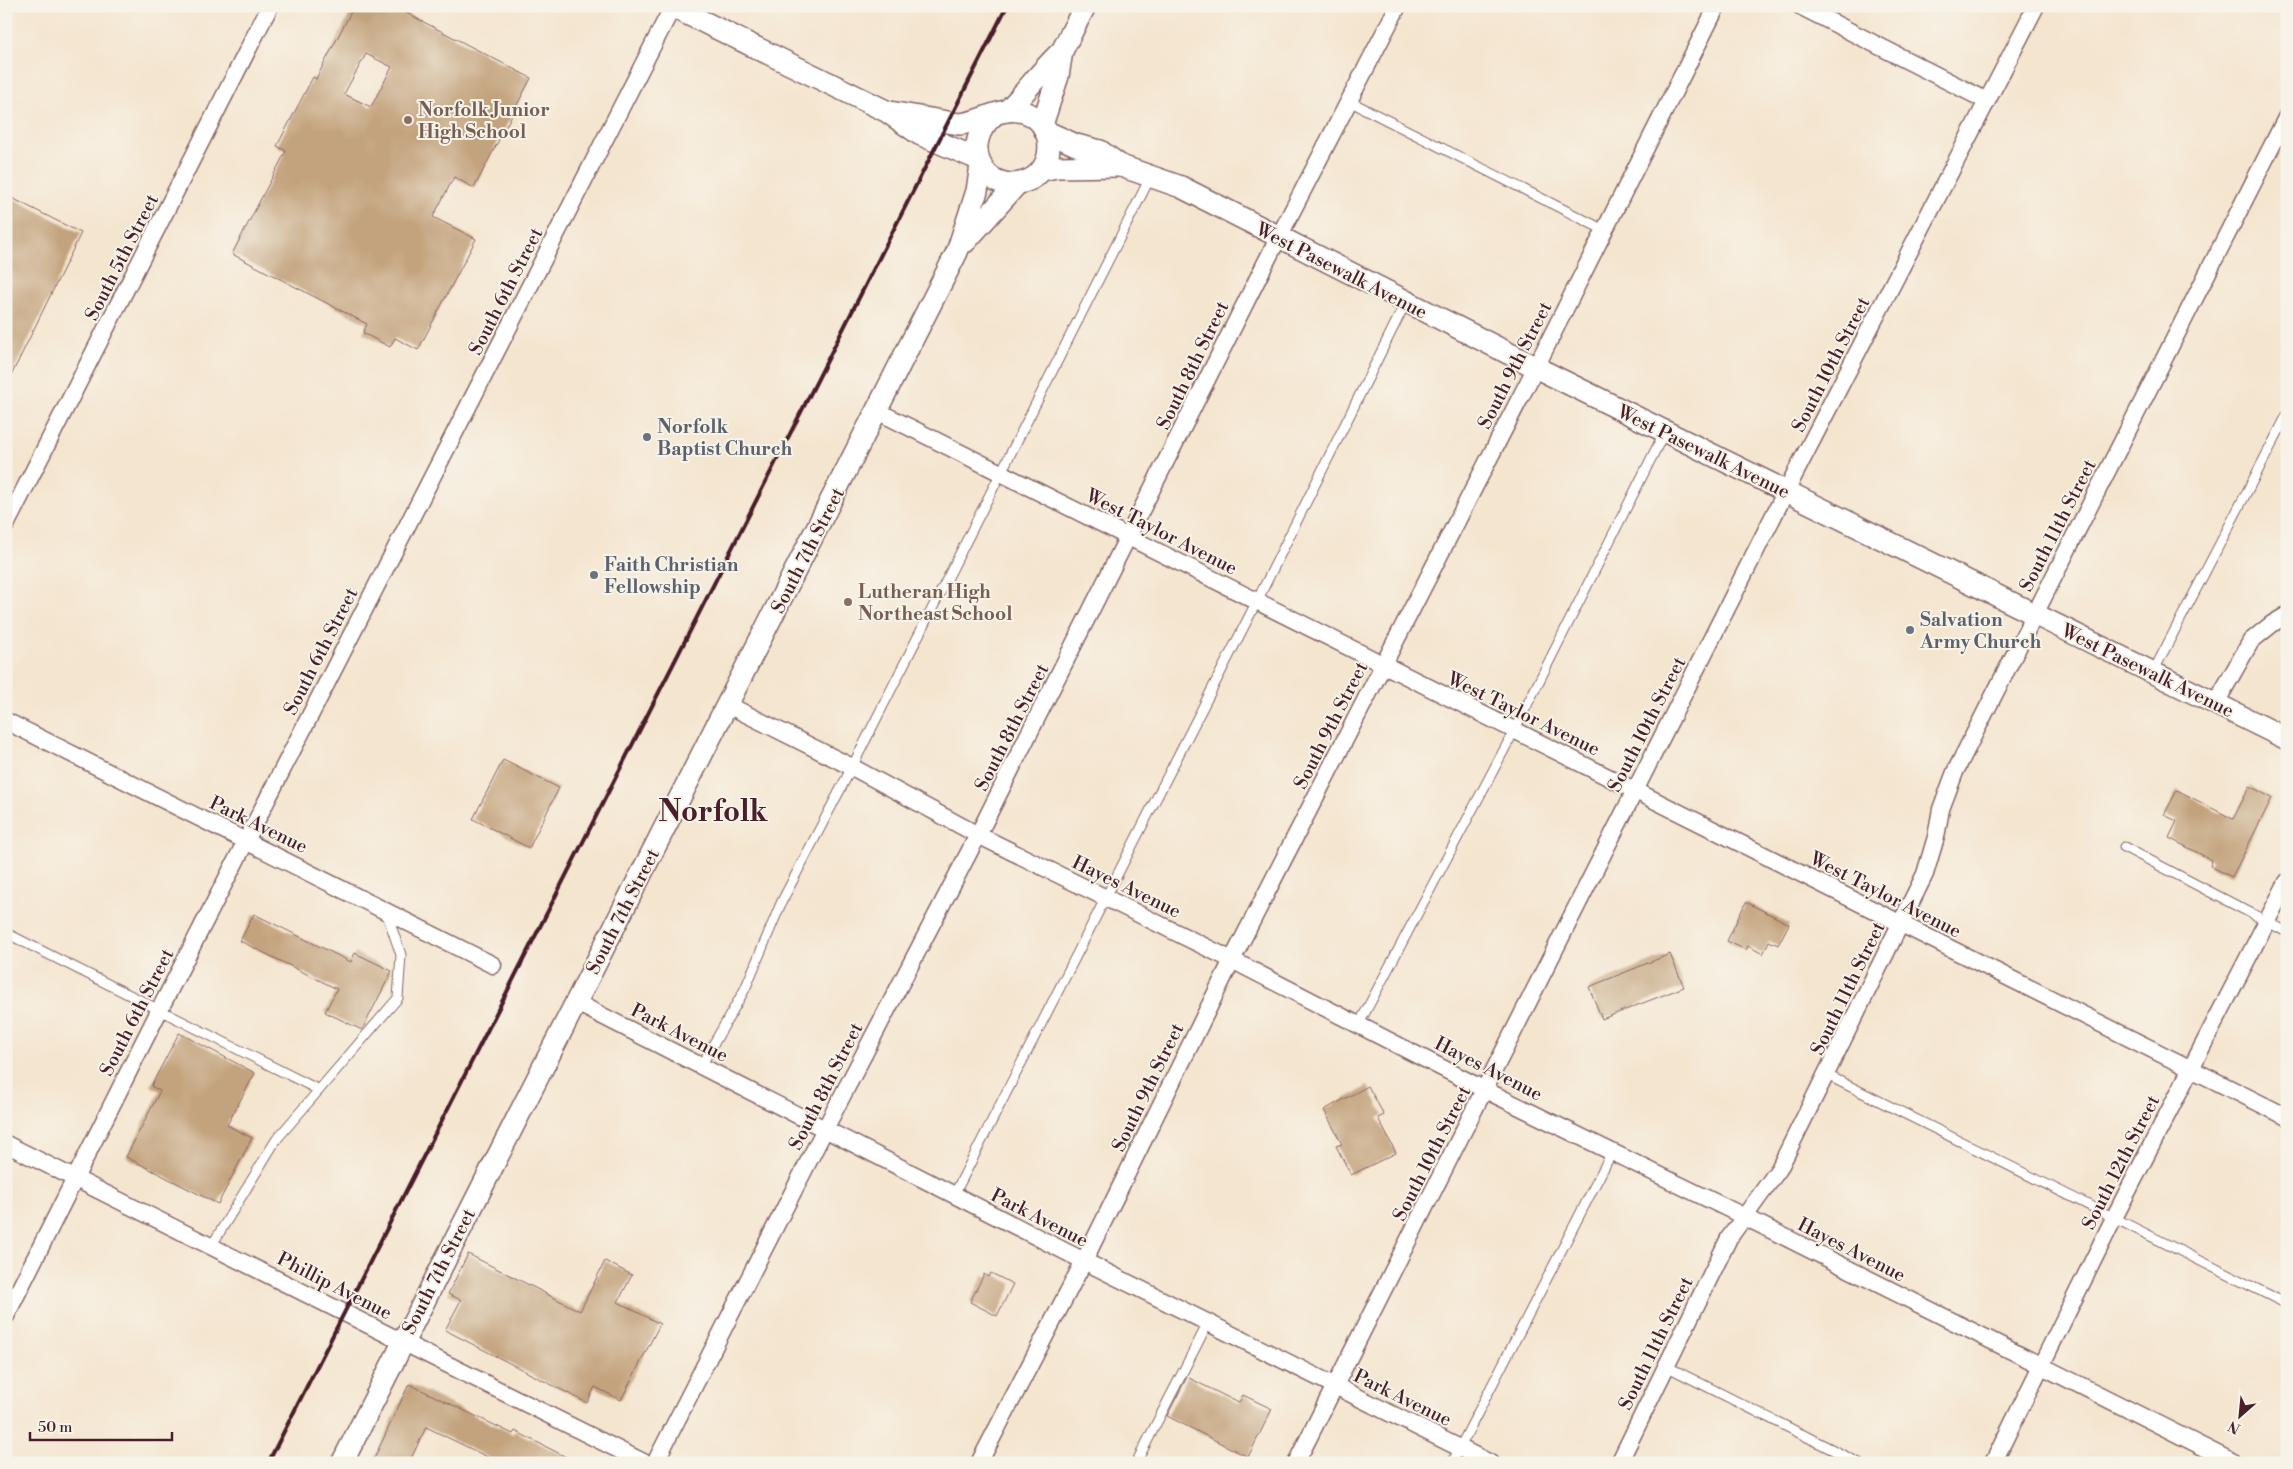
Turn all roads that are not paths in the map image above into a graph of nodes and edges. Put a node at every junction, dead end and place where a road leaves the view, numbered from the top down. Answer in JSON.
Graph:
{"nodes":[{"id":1,"x":8,"y":6,"type":"edge"},
{"id":2,"x":270,"y":6,"type":"edge"},
{"id":3,"x":1085,"y":6,"type":"edge"},
{"id":4,"x":1398,"y":6,"type":"edge"},
{"id":5,"x":1717,"y":6,"type":"edge"},
{"id":6,"x":1800,"y":6,"type":"edge"},
{"id":7,"x":2036,"y":6,"type":"edge"},
{"id":8,"x":672,"y":7,"type":"edge"},
{"id":9,"x":6,"y":10,"type":"edge"},
{"id":10,"x":1062,"y":51,"type":"junction"},
{"id":11,"x":1350,"y":101,"type":"junction"},
{"id":12,"x":1987,"y":101,"type":"junction"},
{"id":13,"x":886,"y":111,"type":"junction"},
{"id":14,"x":1001,"y":113,"type":"junction"},
{"id":15,"x":2287,"y":116,"type":"edge"},
{"id":16,"x":1044,"y":128,"type":"junction"},
{"id":17,"x":979,"y":162,"type":"junction"},
{"id":18,"x":1121,"y":166,"type":"junction"},
{"id":19,"x":1042,"y":170,"type":"junction"},
{"id":20,"x":1151,"y":176,"type":"junction"},
{"id":21,"x":1018,"y":184,"type":"junction"},
{"id":22,"x":1604,"y":230,"type":"junction"},
{"id":23,"x":1278,"y":238,"type":"junction"},
{"id":24,"x":957,"y":252,"type":"junction"},
{"id":25,"x":1406,"y":302,"type":"junction"},
{"id":26,"x":1536,"y":367,"type":"junction"},
{"id":27,"x":878,"y":411,"type":"junction"},
{"id":28,"x":2287,"y":415,"type":"edge"},
{"id":29,"x":1664,"y":431,"type":"junction"},
{"id":30,"x":1001,"y":473,"type":"junction"},
{"id":31,"x":1786,"y":491,"type":"junction"},
{"id":32,"x":6,"y":525,"type":"edge"},
{"id":33,"x":1129,"y":537,"type":"junction"},
{"id":34,"x":1257,"y":601,"type":"junction"},
{"id":35,"x":2034,"y":615,"type":"junction"},
{"id":36,"x":2287,"y":616,"type":"edge"},
{"id":37,"x":1384,"y":666,"type":"junction"},
{"id":38,"x":2153,"y":672,"type":"junction"},
{"id":39,"x":2216,"y":703,"type":"junction"},
{"id":40,"x":728,"y":705,"type":"junction"},
{"id":41,"x":6,"y":722,"type":"edge"},
{"id":42,"x":1514,"y":731,"type":"junction"},
{"id":43,"x":2287,"y":739,"type":"edge"},
{"id":44,"x":852,"y":768,"type":"junction"},
{"id":45,"x":1635,"y":789,"type":"junction"},
{"id":46,"x":978,"y":835,"type":"junction"},
{"id":47,"x":246,"y":840,"type":"junction"},
{"id":48,"x":2124,"y":847,"type":"dead end"},
{"id":49,"x":2287,"y":882,"type":"edge"},
{"id":50,"x":1105,"y":897,"type":"junction"},
{"id":51,"x":386,"y":910,"type":"junction"},
{"id":52,"x":2266,"y":922,"type":"junction"},
{"id":53,"x":1900,"y":925,"type":"junction"},
{"id":54,"x":2287,"y":932,"type":"edge"},
{"id":55,"x":6,"y":933,"type":"edge"},
{"id":56,"x":1232,"y":960,"type":"junction"},
{"id":57,"x":493,"y":965,"type":"dead end"},
{"id":58,"x":575,"y":1002,"type":"junction"},
{"id":59,"x":160,"y":1009,"type":"junction"},
{"id":60,"x":1359,"y":1024,"type":"junction"},
{"id":61,"x":701,"y":1066,"type":"junction"},
{"id":62,"x":2190,"y":1068,"type":"junction"},
{"id":63,"x":1827,"y":1075,"type":"junction"},
{"id":64,"x":319,"y":1090,"type":"junction"},
{"id":65,"x":1485,"y":1090,"type":"junction"},
{"id":66,"x":2287,"y":1117,"type":"edge"},
{"id":67,"x":825,"y":1129,"type":"junction"},
{"id":68,"x":6,"y":1144,"type":"edge"},
{"id":69,"x":1612,"y":1152,"type":"junction"},
{"id":70,"x":76,"y":1179,"type":"junction"},
{"id":71,"x":954,"y":1195,"type":"junction"},
{"id":72,"x":1744,"y":1216,"type":"junction"},
{"id":73,"x":2114,"y":1218,"type":"junction"},
{"id":74,"x":212,"y":1245,"type":"junction"},
{"id":75,"x":1084,"y":1261,"type":"junction"},
{"id":76,"x":2287,"y":1304,"type":"edge"},
{"id":77,"x":6,"y":1316,"type":"edge"},
{"id":78,"x":1208,"y":1323,"type":"junction"},
{"id":79,"x":402,"y":1342,"type":"junction"},
{"id":80,"x":1666,"y":1366,"type":"junction"},
{"id":81,"x":2041,"y":1366,"type":"junction"},
{"id":82,"x":1335,"y":1386,"type":"junction"},
{"id":83,"x":1460,"y":1448,"type":"junction"},
{"id":84,"x":342,"y":1463,"type":"edge"},
{"id":85,"x":645,"y":1463,"type":"edge"},
{"id":86,"x":655,"y":1463,"type":"edge"},
{"id":87,"x":979,"y":1463,"type":"edge"},
{"id":88,"x":1136,"y":1463,"type":"edge"},
{"id":89,"x":1296,"y":1463,"type":"edge"},
{"id":90,"x":1452,"y":1463,"type":"edge"},
{"id":91,"x":1490,"y":1463,"type":"edge"},
{"id":92,"x":1619,"y":1463,"type":"edge"},
{"id":93,"x":1859,"y":1463,"type":"edge"},
{"id":94,"x":1993,"y":1463,"type":"edge"},
{"id":95,"x":2235,"y":1463,"type":"edge"}],
"edges":[{"from":1,"to":9,"type":"lane"},
{"from":2,"to":32,"type":"street","name":"South 5th Street"},
{"from":3,"to":10,"type":"street"},
{"from":4,"to":11,"type":"street","name":"South 8th Street"},
{"from":5,"to":22,"type":"street","name":"South 9th Street"},
{"from":6,"to":12,"type":"street"},
{"from":7,"to":12,"type":"street","name":"South 10th Street"},
{"from":8,"to":13,"type":"street"},
{"from":8,"to":47,"type":"street","name":"South 6th Street"},
{"from":10,"to":14,"type":"street"},
{"from":10,"to":16,"type":"street"},
{"from":11,"to":22,"type":"lane"},
{"from":11,"to":23,"type":"street","name":"South 8th Street"},
{"from":12,"to":31,"type":"street","name":"South 10th Street"},
{"from":13,"to":14,"type":"street"},
{"from":13,"to":17,"type":"street"},
{"from":14,"to":16,"type":"street"},
{"from":14,"to":17,"type":"street"},
{"from":15,"to":35,"type":"street","name":"South 11th Street"},
{"from":16,"to":18,"type":"street","name":"West Pasewalk Avenue"},
{"from":16,"to":19,"type":"street"},
{"from":17,"to":21,"type":"street"},
{"from":17,"to":24,"type":"street","name":"South 7th Street"},
{"from":18,"to":19,"type":"street","name":"West Pasewalk Avenue"},
{"from":18,"to":20,"type":"street","name":"West Pasewalk Avenue"},
{"from":19,"to":21,"type":"street"},
{"from":20,"to":23,"type":"street","name":"West Pasewalk Avenue"},
{"from":20,"to":30,"type":"lane"},
{"from":21,"to":24,"type":"street","name":"South 7th Street"},
{"from":22,"to":26,"type":"street","name":"South 9th Street"},
{"from":23,"to":25,"type":"street","name":"West Pasewalk Avenue"},
{"from":23,"to":33,"type":"street","name":"South 8th Street"},
{"from":24,"to":27,"type":"street","name":"South 7th Street"},
{"from":25,"to":26,"type":"street","name":"West Pasewalk Avenue"},
{"from":25,"to":34,"type":"lane"},
{"from":26,"to":29,"type":"street","name":"West Pasewalk Avenue"},
{"from":26,"to":37,"type":"street","name":"South 9th Street"},
{"from":27,"to":30,"type":"street","name":"West Taylor Avenue"},
{"from":27,"to":40,"type":"street","name":"South 7th Street"},
{"from":28,"to":38,"type":"lane"},
{"from":29,"to":31,"type":"street","name":"West Pasewalk Avenue"},
{"from":29,"to":42,"type":"lane"},
{"from":30,"to":33,"type":"street","name":"West Taylor Avenue"},
{"from":30,"to":44,"type":"lane"},
{"from":31,"to":35,"type":"street","name":"West Pasewalk Avenue"},
{"from":31,"to":45,"type":"street","name":"South 10th Street"},
{"from":33,"to":34,"type":"street","name":"West Taylor Avenue"},
{"from":33,"to":46,"type":"street","name":"South 8th Street"},
{"from":34,"to":37,"type":"street","name":"West Taylor Avenue"},
{"from":34,"to":50,"type":"lane"},
{"from":35,"to":38,"type":"street","name":"West Pasewalk Avenue"},
{"from":35,"to":53,"type":"street","name":"South 11th Street"},
{"from":36,"to":39,"type":"street"},
{"from":37,"to":42,"type":"street","name":"West Taylor Avenue"},
{"from":37,"to":56,"type":"street","name":"South 9th Street"},
{"from":38,"to":39,"type":"street","name":"West Pasewalk Avenue"},
{"from":39,"to":43,"type":"street","name":"West Pasewalk Avenue"},
{"from":40,"to":44,"type":"street","name":"Hayes Avenue"},
{"from":40,"to":58,"type":"street","name":"South 7th Street"},
{"from":41,"to":47,"type":"street","name":"Park Avenue"},
{"from":42,"to":45,"type":"street","name":"West Taylor Avenue"},
{"from":42,"to":60,"type":"lane"},
{"from":44,"to":46,"type":"street","name":"Hayes Avenue"},
{"from":44,"to":61,"type":"lane"},
{"from":45,"to":53,"type":"street","name":"West Taylor Avenue"},
{"from":45,"to":65,"type":"street","name":"South 10th Street"},
{"from":46,"to":50,"type":"street","name":"Hayes Avenue"},
{"from":46,"to":67,"type":"street","name":"South 8th Street"},
{"from":47,"to":51,"type":"street","name":"Park Avenue"},
{"from":47,"to":59,"type":"street","name":"South 6th Street"},
{"from":48,"to":52,"type":"lane"},
{"from":49,"to":52,"type":"street","name":"South 12th Street"},
{"from":50,"to":56,"type":"street","name":"Hayes Avenue"},
{"from":50,"to":71,"type":"lane"},
{"from":51,"to":57,"type":"street","name":"Park Avenue"},
{"from":51,"to":64,"type":"lane"},
{"from":52,"to":54,"type":"lane"},
{"from":52,"to":62,"type":"street","name":"South 12th Street"},
{"from":53,"to":62,"type":"street","name":"West Taylor Avenue"},
{"from":53,"to":63,"type":"street","name":"South 11th Street"},
{"from":55,"to":59,"type":"lane"},
{"from":56,"to":60,"type":"street","name":"Hayes Avenue"},
{"from":56,"to":75,"type":"street","name":"South 9th Street"},
{"from":58,"to":61,"type":"street","name":"Park Avenue"},
{"from":58,"to":79,"type":"street","name":"South 7th Street"},
{"from":59,"to":64,"type":"lane"},
{"from":59,"to":70,"type":"street","name":"South 6th Street"},
{"from":60,"to":65,"type":"street","name":"Hayes Avenue"},
{"from":61,"to":67,"type":"street","name":"Park Avenue"},
{"from":62,"to":66,"type":"street","name":"West Taylor Avenue"},
{"from":62,"to":73,"type":"street","name":"South 12th Street"},
{"from":63,"to":72,"type":"street","name":"South 11th Street"},
{"from":63,"to":73,"type":"lane"},
{"from":64,"to":74,"type":"lane"},
{"from":65,"to":69,"type":"street","name":"Hayes Avenue"},
{"from":65,"to":82,"type":"street","name":"South 10th Street"},
{"from":67,"to":71,"type":"street","name":"Park Avenue"},
{"from":67,"to":86,"type":"street","name":"South 8th Street"},
{"from":68,"to":70,"type":"street","name":"Phillip Avenue"},
{"from":69,"to":72,"type":"street","name":"Hayes Avenue"},
{"from":69,"to":83,"type":"lane"},
{"from":70,"to":74,"type":"street","name":"Phillip Avenue"},
{"from":70,"to":77,"type":"street","name":"South 6th Street"},
{"from":71,"to":75,"type":"street","name":"Park Avenue"},
{"from":72,"to":80,"type":"street","name":"South 11th Street"},
{"from":72,"to":81,"type":"street","name":"Hayes Avenue"},
{"from":73,"to":76,"type":"lane"},
{"from":73,"to":81,"type":"street","name":"South 12th Street"},
{"from":74,"to":79,"type":"street","name":"Phillip Avenue"},
{"from":75,"to":78,"type":"street","name":"Park Avenue"},
{"from":75,"to":87,"type":"street","name":"South 9th Street"},
{"from":78,"to":82,"type":"street","name":"Park Avenue"},
{"from":78,"to":88,"type":"lane"},
{"from":79,"to":84,"type":"street","name":"South 7th Street"},
{"from":79,"to":85,"type":"street","name":"Phillip Avenue"},
{"from":80,"to":92,"type":"street","name":"South 11th Street"},
{"from":80,"to":93,"type":"lane"},
{"from":81,"to":94,"type":"street","name":"South 12th Street"},
{"from":81,"to":95,"type":"street","name":"Hayes Avenue"},
{"from":82,"to":83,"type":"street","name":"Park Avenue"},
{"from":82,"to":89,"type":"street","name":"South 10th Street"},
{"from":83,"to":90,"type":"lane"},
{"from":83,"to":91,"type":"street","name":"Park Avenue"}]}
